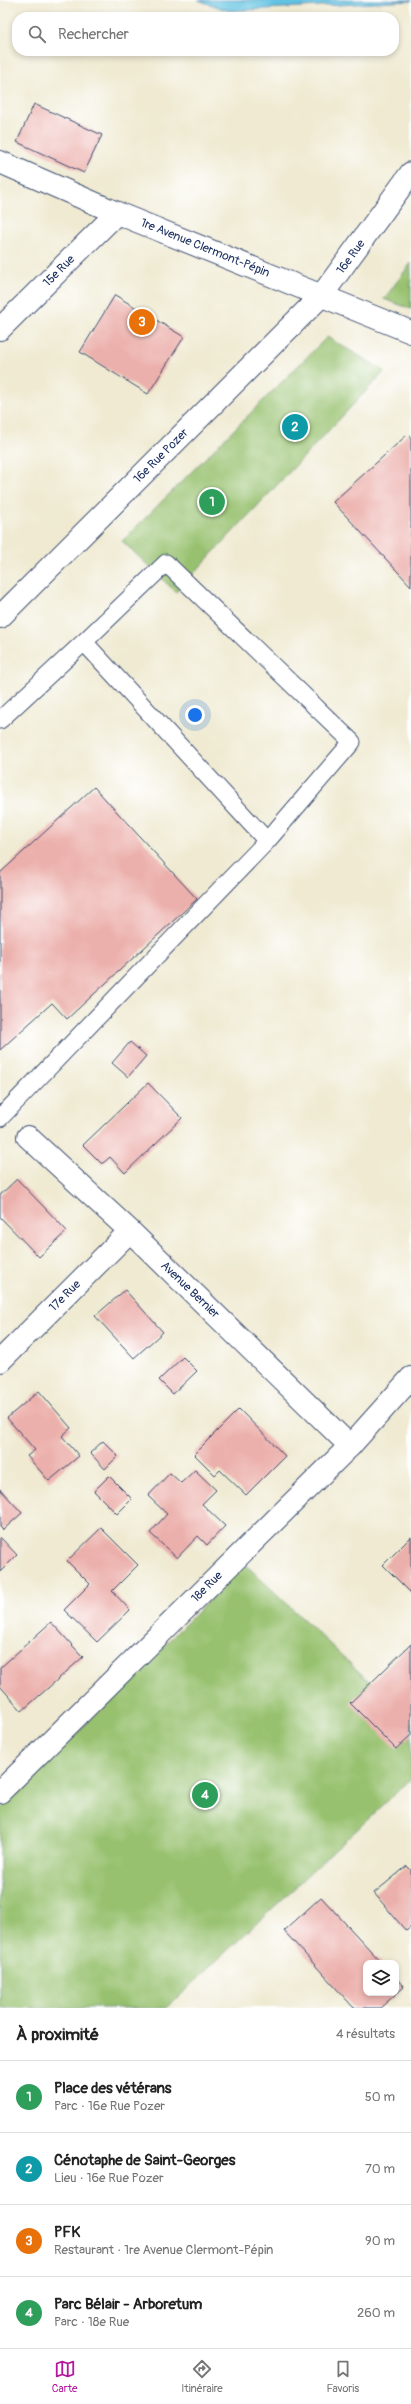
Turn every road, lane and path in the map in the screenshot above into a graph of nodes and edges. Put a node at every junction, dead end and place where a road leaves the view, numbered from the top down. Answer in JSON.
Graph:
{"nodes":[{"id":1,"x":0,"y":162,"type":"edge"},
{"id":2,"x":411,"y":173,"type":"edge"},
{"id":3,"x":117,"y":213,"type":"junction"},
{"id":4,"x":322,"y":295,"type":"junction"},
{"id":5,"x":0,"y":329,"type":"edge"},
{"id":6,"x":411,"y":332,"type":"edge"},
{"id":7,"x":0,"y":617,"type":"edge"},
{"id":8,"x":84,"y":642,"type":"junction"},
{"id":9,"x":0,"y":720,"type":"edge"},
{"id":10,"x":267,"y":841,"type":"junction"},
{"id":11,"x":0,"y":1118,"type":"edge"},
{"id":12,"x":28,"y":1137,"type":"dead end"},
{"id":13,"x":130,"y":1231,"type":"junction"},
{"id":14,"x":0,"y":1361,"type":"edge"},
{"id":15,"x":411,"y":1378,"type":"edge"},
{"id":16,"x":350,"y":1446,"type":"junction"},
{"id":17,"x":0,"y":1792,"type":"edge"}],
"edges":[{"from":1,"to":3,"type":"street","name":"1re Avenue Clermont-Pépin"},
{"from":2,"to":4,"type":"street","name":"16e Rue"},
{"from":3,"to":4,"type":"street","name":"1re Avenue Clermont-Pépin"},
{"from":3,"to":5,"type":"street","name":"15e Rue"},
{"from":4,"to":6,"type":"street","name":"1re Avenue Clermont-Pépin"},
{"from":4,"to":7,"type":"street","name":"16e Rue Pozer"},
{"from":8,"to":9,"type":"lane"},
{"from":8,"to":10,"type":"lane"},
{"from":8,"to":10,"type":"lane"},
{"from":10,"to":11,"type":"lane"},
{"from":12,"to":13,"type":"street","name":"Avenue Bernier"},
{"from":13,"to":14,"type":"street","name":"17e Rue"},
{"from":13,"to":16,"type":"street","name":"Avenue Bernier"},
{"from":15,"to":16,"type":"street","name":"18e Rue"},
{"from":16,"to":17,"type":"street","name":"18e Rue"}]}
